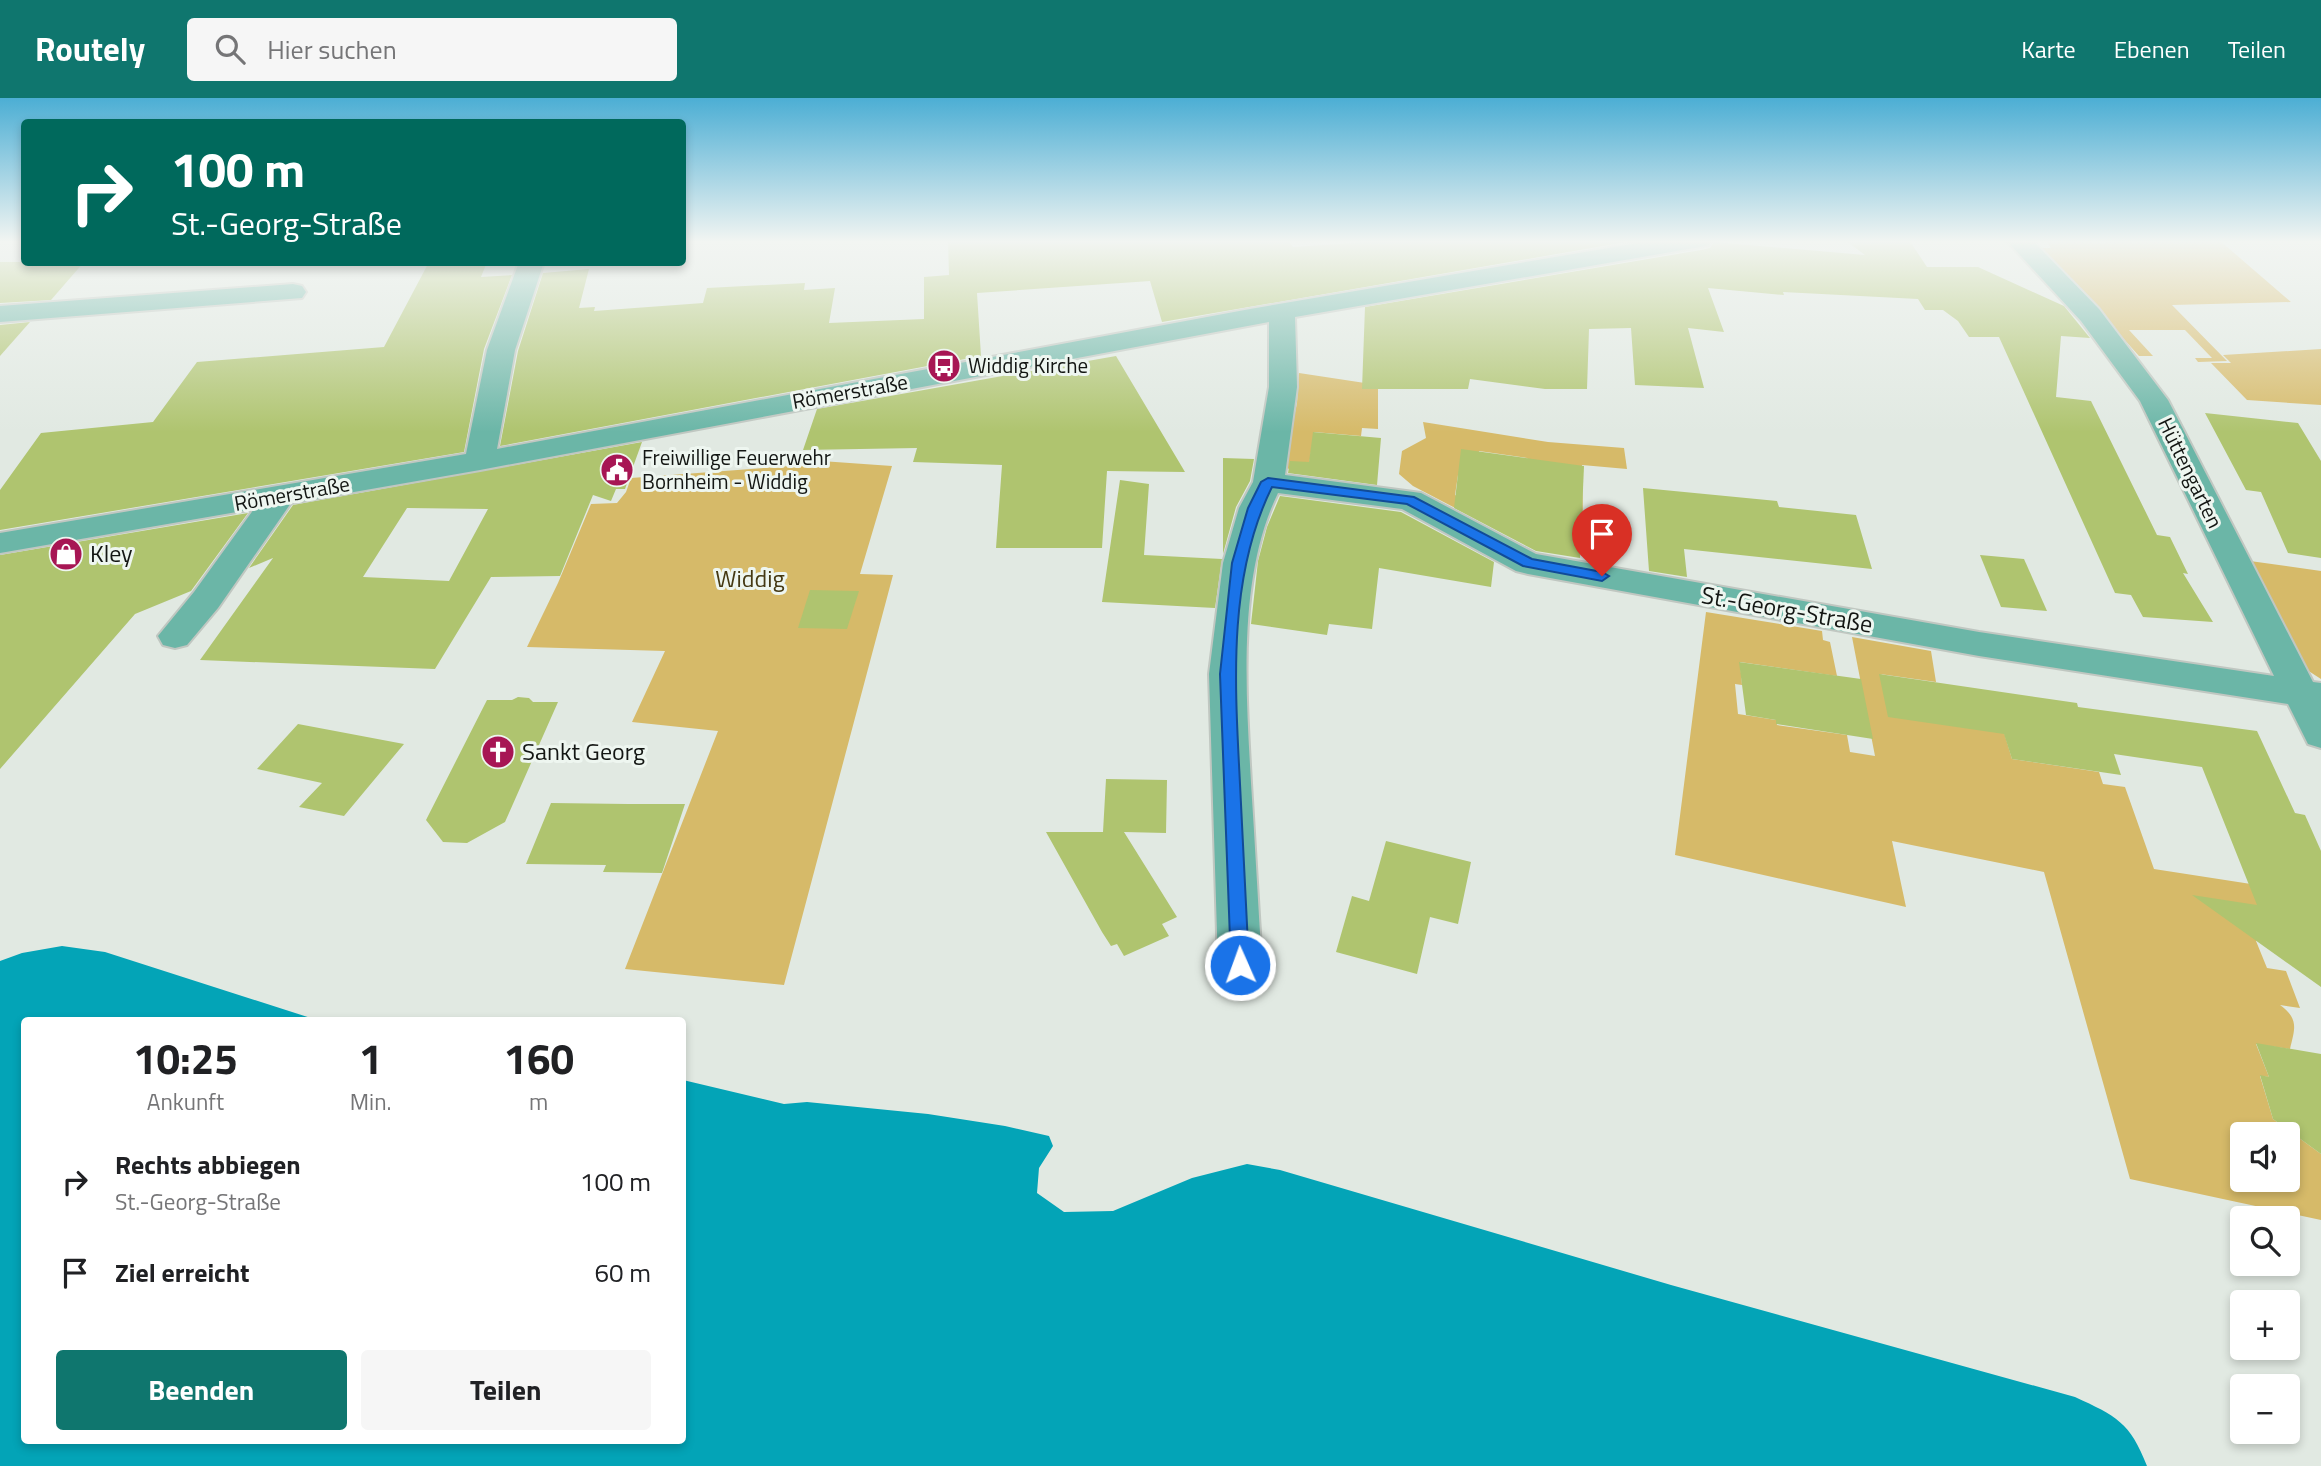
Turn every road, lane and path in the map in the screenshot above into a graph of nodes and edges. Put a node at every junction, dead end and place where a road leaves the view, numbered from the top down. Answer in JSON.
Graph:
{"nodes":[{"id":1,"x":135,"y":304,"type":"edge"},
{"id":2,"x":517,"y":304,"type":"edge"},
{"id":3,"x":1334,"y":304,"type":"edge"},
{"id":4,"x":2078,"y":304,"type":"edge"},
{"id":5,"x":1282,"y":313,"type":"junction"},
{"id":6,"x":0,"y":314,"type":"edge"},
{"id":7,"x":480,"y":461,"type":"junction"},
{"id":8,"x":1268,"y":482,"type":"junction"},
{"id":9,"x":280,"y":496,"type":"junction"},
{"id":10,"x":0,"y":543,"type":"edge"},
{"id":11,"x":175,"y":636,"type":"dead end"},
{"id":12,"x":2311,"y":694,"type":"edge"},
{"id":13,"x":2321,"y":734,"type":"edge"},
{"id":14,"x":1240,"y":965,"type":"dead end"}],
"edges":[{"from":1,"to":6,"type":"street"},
{"from":2,"to":7,"type":"street"},
{"from":3,"to":5,"type":"street","name":"Römerstraße"},
{"from":4,"to":12,"type":"street","name":"Hüttengarten"},
{"from":5,"to":7,"type":"street","name":"Römerstraße"},
{"from":5,"to":8,"type":"street"},
{"from":7,"to":9,"type":"street","name":"Römerstraße"},
{"from":8,"to":12,"type":"street","name":"St.-Georg-Straße"},
{"from":8,"to":14,"type":"street"},
{"from":9,"to":10,"type":"street","name":"Römerstraße"},
{"from":9,"to":11,"type":"street"},
{"from":12,"to":13,"type":"street","name":"Hüttengarten"}]}
